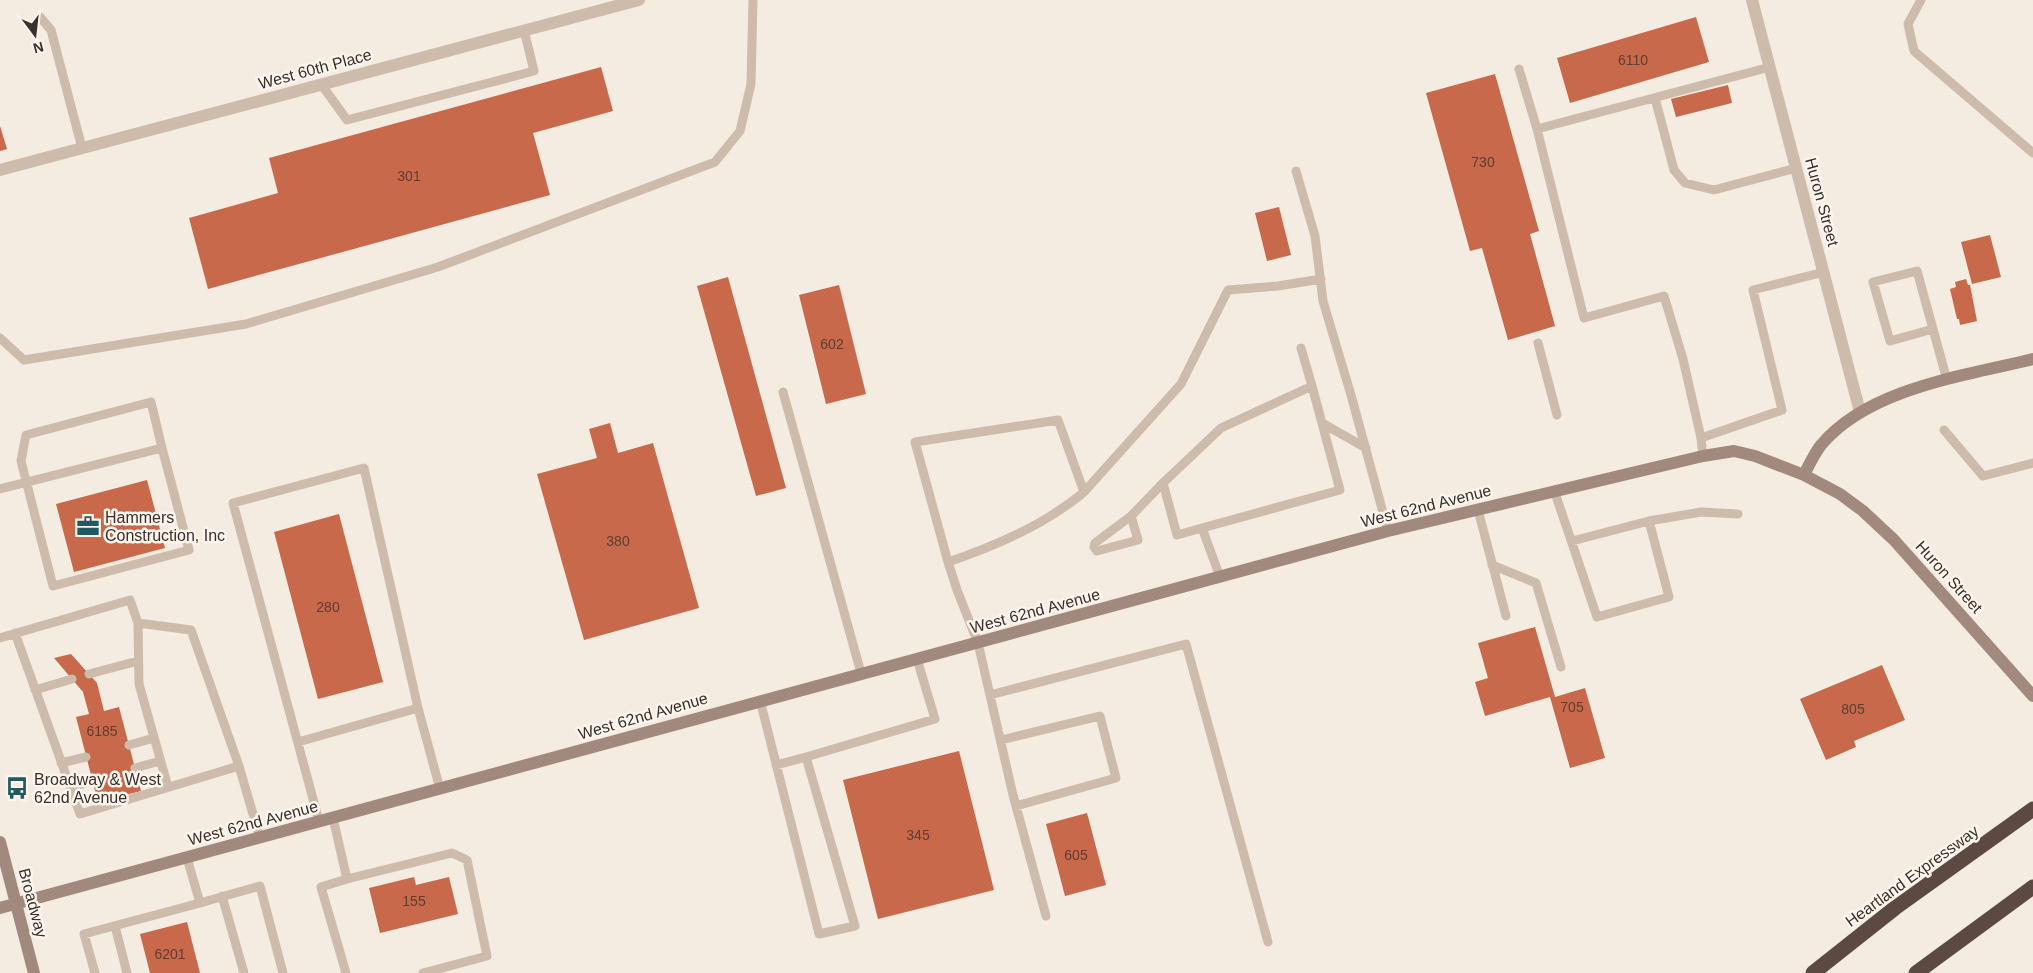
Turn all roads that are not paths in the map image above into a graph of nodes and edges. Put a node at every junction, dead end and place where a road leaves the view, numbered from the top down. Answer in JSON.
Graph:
{"nodes":[{"id":1,"x":639,"y":0,"type":"edge"},
{"id":2,"x":754,"y":0,"type":"edge"},
{"id":3,"x":1752,"y":0,"type":"edge"},
{"id":4,"x":1921,"y":0,"type":"edge"},
{"id":5,"x":40,"y":17,"type":"dead end"},
{"id":6,"x":524,"y":30,"type":"junction"},
{"id":7,"x":1770,"y":67,"type":"junction"},
{"id":8,"x":1519,"y":69,"type":"dead end"},
{"id":9,"x":321,"y":84,"type":"junction"},
{"id":10,"x":1655,"y":98,"type":"junction"},
{"id":11,"x":1537,"y":129,"type":"junction"},
{"id":12,"x":82,"y":148,"type":"junction"},
{"id":13,"x":2033,"y":153,"type":"edge"},
{"id":14,"x":1796,"y":168,"type":"junction"},
{"id":15,"x":0,"y":170,"type":"edge"},
{"id":16,"x":1296,"y":171,"type":"dead end"},
{"id":17,"x":1824,"y":272,"type":"junction"},
{"id":18,"x":1321,"y":279,"type":"junction"},
{"id":19,"x":1933,"y":329,"type":"junction"},
{"id":20,"x":0,"y":338,"type":"edge"},
{"id":21,"x":1538,"y":343,"type":"dead end"},
{"id":22,"x":1301,"y":348,"type":"dead end"},
{"id":23,"x":2033,"y":359,"type":"edge"},
{"id":24,"x":1947,"y":380,"type":"junction"},
{"id":25,"x":1312,"y":386,"type":"junction"},
{"id":26,"x":783,"y":392,"type":"dead end"},
{"id":27,"x":1860,"y":412,"type":"junction"},
{"id":28,"x":1557,"y":415,"type":"dead end"},
{"id":29,"x":1322,"y":423,"type":"junction"},
{"id":30,"x":1944,"y":430,"type":"dead end"},
{"id":31,"x":1702,"y":438,"type":"junction"},
{"id":32,"x":162,"y":448,"type":"junction"},
{"id":33,"x":1366,"y":448,"type":"junction"},
{"id":34,"x":1703,"y":456,"type":"junction"},
{"id":35,"x":2033,"y":463,"type":"edge"},
{"id":36,"x":1804,"y":475,"type":"junction"},
{"id":37,"x":1163,"y":482,"type":"junction"},
{"id":38,"x":26,"y":483,"type":"junction"},
{"id":39,"x":0,"y":489,"type":"edge"},
{"id":40,"x":1554,"y":490,"type":"junction"},
{"id":41,"x":1084,"y":492,"type":"junction"},
{"id":42,"x":1478,"y":510,"type":"junction"},
{"id":43,"x":1738,"y":514,"type":"dead end"},
{"id":44,"x":1130,"y":516,"type":"junction"},
{"id":45,"x":1649,"y":521,"type":"junction"},
{"id":46,"x":1202,"y":528,"type":"junction"},
{"id":47,"x":1388,"y":531,"type":"junction"},
{"id":48,"x":1572,"y":541,"type":"junction"},
{"id":49,"x":948,"y":562,"type":"junction"},
{"id":50,"x":1492,"y":565,"type":"junction"},
{"id":51,"x":1220,"y":577,"type":"junction"},
{"id":52,"x":1506,"y":616,"type":"dead end"},
{"id":53,"x":138,"y":623,"type":"junction"},
{"id":54,"x":15,"y":634,"type":"junction"},
{"id":55,"x":0,"y":638,"type":"edge"},
{"id":56,"x":978,"y":643,"type":"junction"},
{"id":57,"x":917,"y":658,"type":"junction"},
{"id":58,"x":138,"y":661,"type":"junction"},
{"id":59,"x":1561,"y":667,"type":"dead end"},
{"id":60,"x":862,"y":673,"type":"junction"},
{"id":61,"x":89,"y":674,"type":"dead end"},
{"id":62,"x":72,"y":678,"type":"dead end"},
{"id":63,"x":35,"y":690,"type":"junction"},
{"id":64,"x":990,"y":695,"type":"junction"},
{"id":65,"x":2033,"y":696,"type":"edge"},
{"id":66,"x":760,"y":700,"type":"junction"},
{"id":67,"x":418,"y":708,"type":"junction"},
{"id":68,"x":154,"y":738,"type":"junction"},
{"id":69,"x":1001,"y":740,"type":"junction"},
{"id":70,"x":298,"y":742,"type":"junction"},
{"id":71,"x":129,"y":745,"type":"dead end"},
{"id":72,"x":86,"y":756,"type":"dead end"},
{"id":73,"x":806,"y":757,"type":"junction"},
{"id":74,"x":160,"y":761,"type":"junction"},
{"id":75,"x":61,"y":763,"type":"junction"},
{"id":76,"x":776,"y":765,"type":"junction"},
{"id":77,"x":239,"y":766,"type":"junction"},
{"id":78,"x":135,"y":768,"type":"dead end"},
{"id":79,"x":92,"y":781,"type":"dead end"},
{"id":80,"x":168,"y":787,"type":"junction"},
{"id":81,"x":70,"y":788,"type":"junction"},
{"id":82,"x":440,"y":789,"type":"junction"},
{"id":83,"x":1016,"y":806,"type":"junction"},
{"id":84,"x":2033,"y":809,"type":"edge"},
{"id":85,"x":332,"y":818,"type":"junction"},
{"id":86,"x":319,"y":821,"type":"junction"},
{"id":87,"x":260,"y":838,"type":"junction"},
{"id":88,"x":0,"y":842,"type":"edge"},
{"id":89,"x":187,"y":858,"type":"junction"},
{"id":90,"x":347,"y":879,"type":"junction"},
{"id":91,"x":2033,"y":887,"type":"edge"},
{"id":92,"x":222,"y":896,"type":"junction"},
{"id":93,"x":17,"y":903,"type":"junction"},
{"id":94,"x":200,"y":903,"type":"junction"},
{"id":95,"x":0,"y":908,"type":"edge"},
{"id":96,"x":1046,"y":916,"type":"dead end"},
{"id":97,"x":116,"y":926,"type":"junction"},
{"id":98,"x":1268,"y":942,"type":"dead end"},
{"id":99,"x":34,"y":973,"type":"edge"},
{"id":100,"x":95,"y":973,"type":"edge"},
{"id":101,"x":127,"y":973,"type":"edge"},
{"id":102,"x":244,"y":973,"type":"edge"},
{"id":103,"x":283,"y":973,"type":"edge"},
{"id":104,"x":346,"y":973,"type":"edge"},
{"id":105,"x":423,"y":973,"type":"edge"},
{"id":106,"x":1813,"y":973,"type":"edge"},
{"id":107,"x":1916,"y":973,"type":"edge"}],
"edges":[{"from":1,"to":6,"type":"street","name":"West 60th Place"},
{"from":2,"to":20,"type":"lane"},
{"from":3,"to":7,"type":"street","name":"Huron Street"},
{"from":4,"to":13,"type":"lane"},
{"from":5,"to":12,"type":"lane"},
{"from":6,"to":9,"type":"street","name":"West 60th Place"},
{"from":6,"to":9,"type":"lane"},
{"from":7,"to":10,"type":"lane"},
{"from":7,"to":14,"type":"street","name":"Huron Street"},
{"from":8,"to":11,"type":"lane"},
{"from":9,"to":12,"type":"street","name":"West 60th Place"},
{"from":10,"to":11,"type":"lane"},
{"from":10,"to":14,"type":"lane"},
{"from":11,"to":31,"type":"lane"},
{"from":12,"to":15,"type":"street","name":"West 60th Place"},
{"from":14,"to":17,"type":"street","name":"Huron Street"},
{"from":16,"to":18,"type":"lane"},
{"from":17,"to":27,"type":"street","name":"Huron Street"},
{"from":17,"to":31,"type":"lane"},
{"from":18,"to":33,"type":"lane"},
{"from":18,"to":41,"type":"lane"},
{"from":19,"to":19,"type":"lane"},
{"from":19,"to":24,"type":"lane"},
{"from":21,"to":28,"type":"lane"},
{"from":22,"to":25,"type":"lane"},
{"from":23,"to":24,"type":"street"},
{"from":24,"to":27,"type":"street"},
{"from":25,"to":29,"type":"lane"},
{"from":25,"to":37,"type":"lane"},
{"from":26,"to":60,"type":"lane"},
{"from":27,"to":36,"type":"street"},
{"from":29,"to":33,"type":"lane"},
{"from":29,"to":46,"type":"lane"},
{"from":30,"to":35,"type":"lane"},
{"from":31,"to":34,"type":"lane"},
{"from":32,"to":38,"type":"lane"},
{"from":32,"to":38,"type":"lane"},
{"from":32,"to":38,"type":"lane"},
{"from":33,"to":47,"type":"lane"},
{"from":34,"to":36,"type":"street","name":"West 62nd Avenue"},
{"from":34,"to":40,"type":"street","name":"West 62nd Avenue"},
{"from":36,"to":65,"type":"street","name":"Huron Street"},
{"from":37,"to":44,"type":"lane"},
{"from":37,"to":46,"type":"lane"},
{"from":38,"to":39,"type":"lane"},
{"from":40,"to":42,"type":"street","name":"West 62nd Avenue"},
{"from":40,"to":48,"type":"lane"},
{"from":41,"to":49,"type":"lane"},
{"from":41,"to":49,"type":"lane"},
{"from":42,"to":47,"type":"street","name":"West 62nd Avenue"},
{"from":42,"to":50,"type":"lane"},
{"from":43,"to":45,"type":"lane"},
{"from":44,"to":44,"type":"lane"},
{"from":45,"to":48,"type":"lane"},
{"from":45,"to":48,"type":"lane"},
{"from":46,"to":51,"type":"lane"},
{"from":47,"to":51,"type":"street","name":"West 62nd Avenue"},
{"from":49,"to":56,"type":"lane"},
{"from":50,"to":52,"type":"lane"},
{"from":50,"to":59,"type":"lane"},
{"from":51,"to":56,"type":"street","name":"West 62nd Avenue"},
{"from":53,"to":54,"type":"lane"},
{"from":53,"to":58,"type":"lane"},
{"from":53,"to":77,"type":"lane"},
{"from":54,"to":55,"type":"lane"},
{"from":54,"to":63,"type":"lane"},
{"from":56,"to":57,"type":"street","name":"West 62nd Avenue"},
{"from":56,"to":64,"type":"lane"},
{"from":57,"to":60,"type":"street","name":"West 62nd Avenue"},
{"from":57,"to":73,"type":"lane"},
{"from":58,"to":61,"type":"lane"},
{"from":58,"to":68,"type":"lane"},
{"from":60,"to":66,"type":"street","name":"West 62nd Avenue"},
{"from":62,"to":63,"type":"lane"},
{"from":63,"to":75,"type":"lane"},
{"from":64,"to":69,"type":"lane"},
{"from":64,"to":98,"type":"lane"},
{"from":66,"to":76,"type":"lane"},
{"from":66,"to":82,"type":"street","name":"West 62nd Avenue"},
{"from":67,"to":70,"type":"lane"},
{"from":67,"to":70,"type":"lane"},
{"from":67,"to":82,"type":"lane"},
{"from":68,"to":71,"type":"lane"},
{"from":68,"to":74,"type":"lane"},
{"from":69,"to":83,"type":"lane"},
{"from":69,"to":83,"type":"lane"},
{"from":70,"to":86,"type":"lane"},
{"from":72,"to":75,"type":"lane"},
{"from":73,"to":76,"type":"lane"},
{"from":73,"to":76,"type":"lane"},
{"from":74,"to":78,"type":"lane"},
{"from":74,"to":80,"type":"lane"},
{"from":75,"to":81,"type":"lane"},
{"from":77,"to":80,"type":"lane"},
{"from":77,"to":87,"type":"lane"},
{"from":79,"to":81,"type":"lane"},
{"from":80,"to":81,"type":"lane"},
{"from":82,"to":85,"type":"street","name":"West 62nd Avenue"},
{"from":83,"to":96,"type":"lane"},
{"from":84,"to":106,"type":"highway","name":"Heartland Expressway"},
{"from":85,"to":86,"type":"street","name":"West 62nd Avenue"},
{"from":85,"to":90,"type":"lane"},
{"from":86,"to":87,"type":"street","name":"West 62nd Avenue"},
{"from":87,"to":89,"type":"street","name":"West 62nd Avenue"},
{"from":88,"to":93,"type":"street","name":"Broadway"},
{"from":89,"to":93,"type":"street","name":"West 62nd Avenue"},
{"from":89,"to":94,"type":"lane"},
{"from":90,"to":104,"type":"lane"},
{"from":90,"to":105,"type":"lane"},
{"from":91,"to":107,"type":"highway"},
{"from":92,"to":94,"type":"lane"},
{"from":92,"to":102,"type":"lane"},
{"from":92,"to":103,"type":"lane"},
{"from":93,"to":95,"type":"street","name":"West 62nd Avenue"},
{"from":93,"to":99,"type":"street","name":"Broadway"},
{"from":94,"to":97,"type":"lane"},
{"from":97,"to":100,"type":"lane"},
{"from":97,"to":101,"type":"lane"}]}
